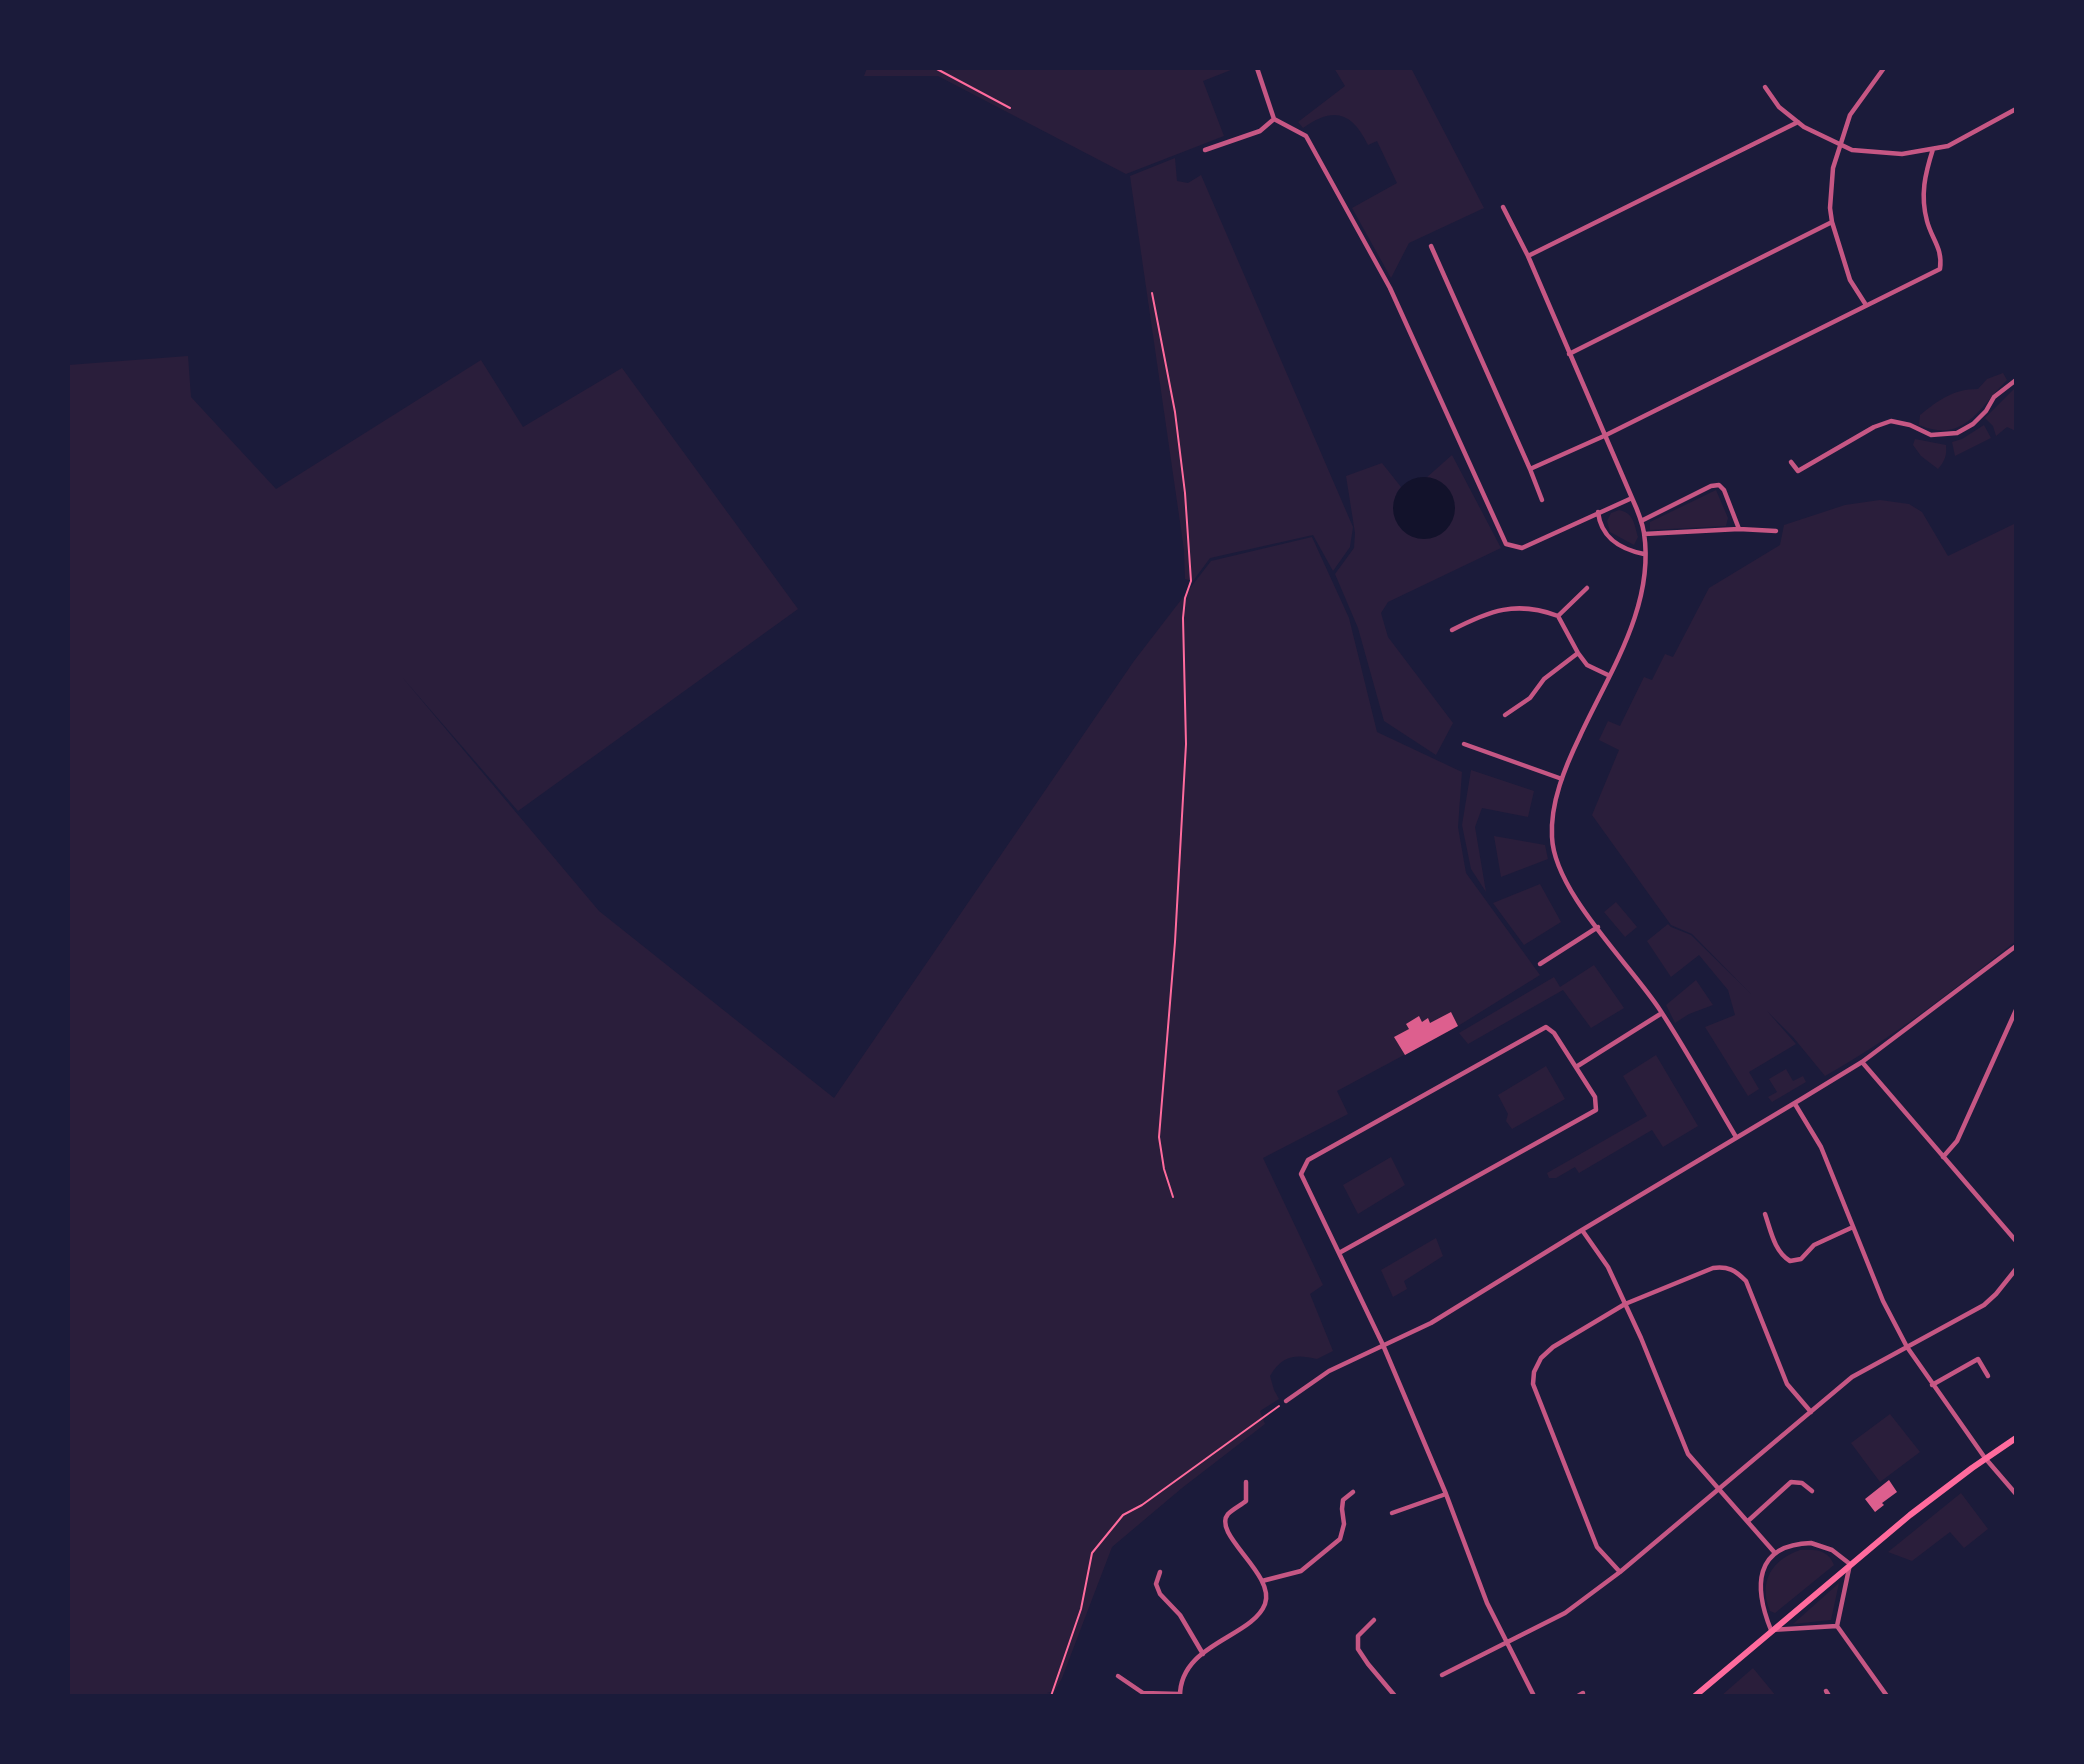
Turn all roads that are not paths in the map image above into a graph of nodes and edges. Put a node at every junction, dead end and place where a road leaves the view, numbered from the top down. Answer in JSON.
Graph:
{"nodes":[{"id":1,"x":1257,"y":68,"type":"edge"},
{"id":2,"x":1884,"y":68,"type":"edge"},
{"id":3,"x":1765,"y":87,"type":"dead end"},
{"id":4,"x":2016,"y":109,"type":"edge"},
{"id":5,"x":1274,"y":119,"type":"junction"},
{"id":6,"x":1798,"y":122,"type":"junction"},
{"id":7,"x":1841,"y":144,"type":"junction"},
{"id":8,"x":1933,"y":149,"type":"junction"},
{"id":9,"x":1205,"y":150,"type":"dead end"},
{"id":10,"x":1503,"y":207,"type":"dead end"},
{"id":11,"x":1832,"y":222,"type":"junction"},
{"id":12,"x":1431,"y":246,"type":"dead end"},
{"id":13,"x":1528,"y":256,"type":"junction"},
{"id":14,"x":1866,"y":305,"type":"junction"},
{"id":15,"x":1569,"y":354,"type":"junction"},
{"id":16,"x":2016,"y":380,"type":"edge"},
{"id":17,"x":1604,"y":436,"type":"junction"},
{"id":18,"x":1791,"y":462,"type":"dead end"},
{"id":19,"x":1530,"y":469,"type":"junction"},
{"id":20,"x":1632,"y":498,"type":"junction"},
{"id":21,"x":1542,"y":500,"type":"dead end"},
{"id":22,"x":1598,"y":512,"type":"junction"},
{"id":23,"x":1641,"y":521,"type":"junction"},
{"id":24,"x":1739,"y":529,"type":"junction"},
{"id":25,"x":1776,"y":531,"type":"dead end"},
{"id":26,"x":1644,"y":534,"type":"junction"},
{"id":27,"x":1644,"y":554,"type":"junction"},
{"id":28,"x":1587,"y":588,"type":"dead end"},
{"id":29,"x":1558,"y":616,"type":"junction"},
{"id":30,"x":1452,"y":631,"type":"dead end"},
{"id":31,"x":1578,"y":653,"type":"junction"},
{"id":32,"x":1608,"y":675,"type":"junction"},
{"id":33,"x":1505,"y":715,"type":"dead end"},
{"id":34,"x":1464,"y":744,"type":"dead end"},
{"id":35,"x":1562,"y":779,"type":"junction"},
{"id":36,"x":1598,"y":927,"type":"junction"},
{"id":37,"x":2016,"y":946,"type":"edge"},
{"id":38,"x":1541,"y":964,"type":"dead end"},
{"id":39,"x":2016,"y":1010,"type":"edge"},
{"id":40,"x":1662,"y":1013,"type":"junction"},
{"id":41,"x":1862,"y":1062,"type":"junction"},
{"id":42,"x":1576,"y":1067,"type":"junction"},
{"id":43,"x":1795,"y":1104,"type":"junction"},
{"id":44,"x":1736,"y":1137,"type":"junction"},
{"id":45,"x":1943,"y":1157,"type":"junction"},
{"id":46,"x":1765,"y":1214,"type":"dead end"},
{"id":47,"x":1853,"y":1227,"type":"junction"},
{"id":48,"x":1582,"y":1230,"type":"junction"},
{"id":49,"x":2016,"y":1241,"type":"edge"},
{"id":50,"x":1339,"y":1253,"type":"junction"},
{"id":51,"x":2016,"y":1269,"type":"edge"},
{"id":52,"x":1625,"y":1304,"type":"junction"},
{"id":53,"x":1383,"y":1345,"type":"junction"},
{"id":54,"x":1907,"y":1347,"type":"junction"},
{"id":55,"x":1988,"y":1376,"type":"dead end"},
{"id":56,"x":1932,"y":1385,"type":"junction"},
{"id":57,"x":1286,"y":1401,"type":"road end"},
{"id":58,"x":1811,"y":1412,"type":"junction"},
{"id":59,"x":2016,"y":1438,"type":"edge"},
{"id":60,"x":1985,"y":1458,"type":"junction"},
{"id":61,"x":1246,"y":1482,"type":"dead end"},
{"id":62,"x":1720,"y":1488,"type":"junction"},
{"id":63,"x":1812,"y":1491,"type":"dead end"},
{"id":64,"x":1353,"y":1492,"type":"dead end"},
{"id":65,"x":1446,"y":1494,"type":"junction"},
{"id":66,"x":2016,"y":1494,"type":"edge"},
{"id":67,"x":1392,"y":1513,"type":"dead end"},
{"id":68,"x":1748,"y":1521,"type":"junction"},
{"id":69,"x":1775,"y":1553,"type":"junction"},
{"id":70,"x":1850,"y":1564,"type":"junction"},
{"id":71,"x":1160,"y":1572,"type":"dead end"},
{"id":72,"x":1620,"y":1572,"type":"junction"},
{"id":73,"x":1262,"y":1581,"type":"junction"},
{"id":74,"x":1374,"y":1620,"type":"dead end"},
{"id":75,"x":1837,"y":1626,"type":"junction"},
{"id":76,"x":1771,"y":1630,"type":"junction"},
{"id":77,"x":1507,"y":1643,"type":"junction"},
{"id":78,"x":1203,"y":1654,"type":"junction"},
{"id":79,"x":1442,"y":1675,"type":"dead end"},
{"id":80,"x":1118,"y":1676,"type":"dead end"},
{"id":81,"x":1180,"y":1695,"type":"edge"},
{"id":82,"x":1395,"y":1696,"type":"edge"},
{"id":83,"x":1534,"y":1696,"type":"edge"},
{"id":84,"x":1695,"y":1696,"type":"edge"},
{"id":85,"x":1887,"y":1696,"type":"edge"}],
"edges":[{"from":1,"to":5,"type":"street"},
{"from":2,"to":7,"type":"street"},
{"from":3,"to":6,"type":"street"},
{"from":4,"to":8,"type":"street"},
{"from":5,"to":9,"type":"street"},
{"from":5,"to":22,"type":"street"},
{"from":6,"to":7,"type":"street"},
{"from":6,"to":13,"type":"street"},
{"from":7,"to":8,"type":"street"},
{"from":7,"to":11,"type":"street"},
{"from":8,"to":14,"type":"street"},
{"from":10,"to":13,"type":"street"},
{"from":11,"to":14,"type":"street"},
{"from":11,"to":15,"type":"street"},
{"from":12,"to":19,"type":"street"},
{"from":13,"to":15,"type":"street"},
{"from":14,"to":17,"type":"street"},
{"from":15,"to":17,"type":"street"},
{"from":16,"to":18,"type":"street"},
{"from":17,"to":19,"type":"street"},
{"from":17,"to":20,"type":"street"},
{"from":19,"to":21,"type":"street"},
{"from":20,"to":22,"type":"street"},
{"from":20,"to":23,"type":"street"},
{"from":22,"to":27,"type":"street"},
{"from":23,"to":24,"type":"street"},
{"from":23,"to":26,"type":"street"},
{"from":24,"to":25,"type":"street"},
{"from":24,"to":26,"type":"street"},
{"from":26,"to":27,"type":"street"},
{"from":27,"to":32,"type":"street"},
{"from":28,"to":29,"type":"street"},
{"from":29,"to":30,"type":"street"},
{"from":29,"to":31,"type":"street"},
{"from":31,"to":32,"type":"street"},
{"from":31,"to":33,"type":"street"},
{"from":32,"to":35,"type":"street"},
{"from":34,"to":35,"type":"street"},
{"from":35,"to":36,"type":"street"},
{"from":36,"to":38,"type":"street"},
{"from":36,"to":40,"type":"street"},
{"from":37,"to":41,"type":"street"},
{"from":39,"to":45,"type":"street"},
{"from":40,"to":42,"type":"street"},
{"from":40,"to":44,"type":"street"},
{"from":41,"to":43,"type":"street"},
{"from":41,"to":45,"type":"street"},
{"from":42,"to":50,"type":"street"},
{"from":42,"to":50,"type":"street"},
{"from":43,"to":44,"type":"street"},
{"from":43,"to":47,"type":"street"},
{"from":44,"to":48,"type":"street"},
{"from":45,"to":49,"type":"street"},
{"from":46,"to":47,"type":"street"},
{"from":47,"to":54,"type":"street"},
{"from":48,"to":52,"type":"street"},
{"from":48,"to":53,"type":"street"},
{"from":50,"to":53,"type":"street"},
{"from":51,"to":54,"type":"street"},
{"from":52,"to":58,"type":"street"},
{"from":52,"to":62,"type":"street"},
{"from":52,"to":72,"type":"street"},
{"from":53,"to":57,"type":"street"},
{"from":53,"to":65,"type":"street"},
{"from":54,"to":56,"type":"street"},
{"from":54,"to":58,"type":"street"},
{"from":55,"to":56,"type":"street"},
{"from":56,"to":60,"type":"street"},
{"from":58,"to":62,"type":"street"},
{"from":59,"to":60,"type":"main road"},
{"from":60,"to":66,"type":"street"},
{"from":60,"to":70,"type":"main road"},
{"from":61,"to":73,"type":"street"},
{"from":62,"to":68,"type":"street"},
{"from":62,"to":72,"type":"street"},
{"from":63,"to":68,"type":"street"},
{"from":64,"to":73,"type":"street"},
{"from":65,"to":67,"type":"street"},
{"from":65,"to":77,"type":"street"},
{"from":68,"to":69,"type":"street"},
{"from":69,"to":70,"type":"street"},
{"from":69,"to":76,"type":"street"},
{"from":70,"to":75,"type":"street"},
{"from":70,"to":76,"type":"main road"},
{"from":71,"to":78,"type":"street"},
{"from":72,"to":77,"type":"street"},
{"from":73,"to":78,"type":"street"},
{"from":74,"to":82,"type":"street"},
{"from":75,"to":76,"type":"street"},
{"from":75,"to":85,"type":"street"},
{"from":76,"to":84,"type":"main road"},
{"from":77,"to":79,"type":"street"},
{"from":77,"to":83,"type":"street"},
{"from":78,"to":81,"type":"street"},
{"from":80,"to":81,"type":"street"}]}
